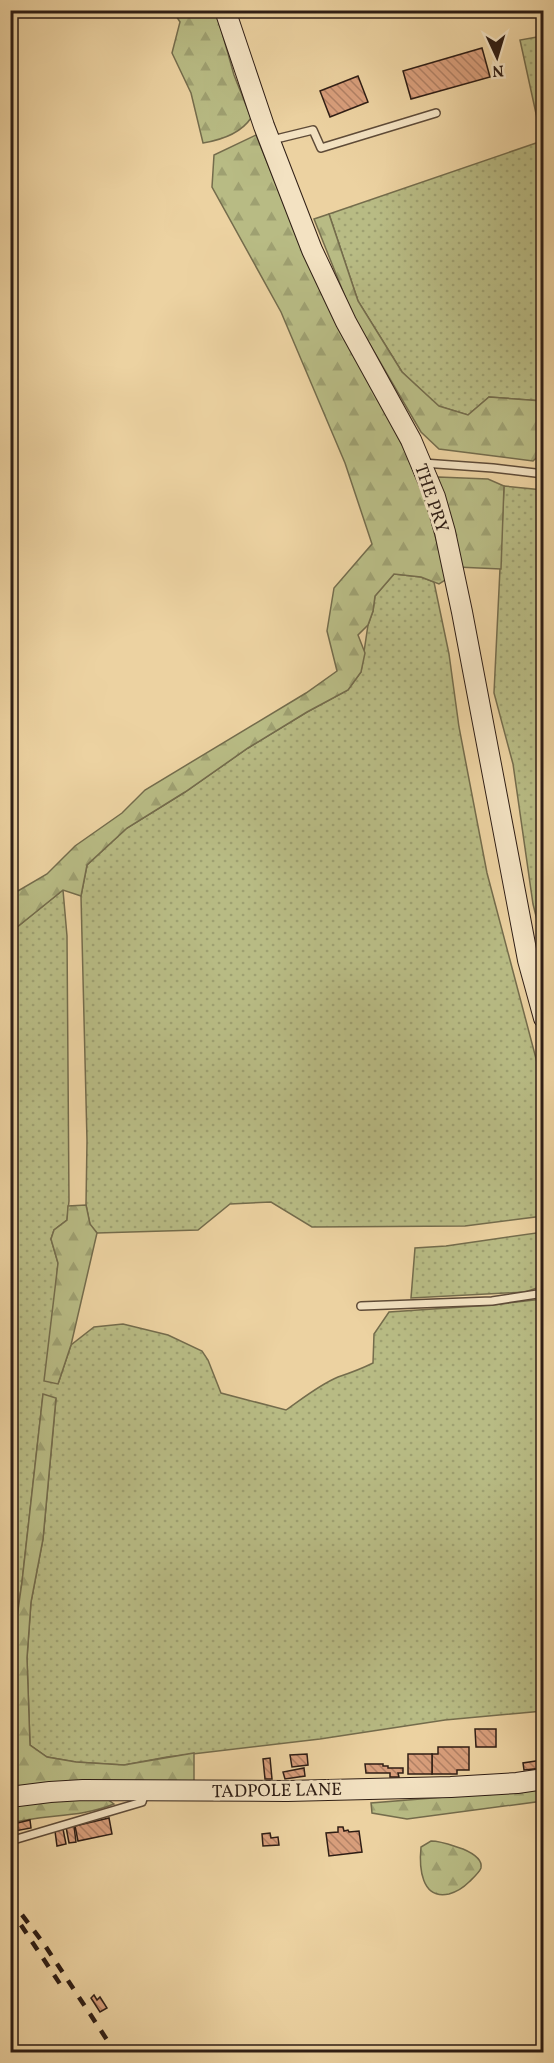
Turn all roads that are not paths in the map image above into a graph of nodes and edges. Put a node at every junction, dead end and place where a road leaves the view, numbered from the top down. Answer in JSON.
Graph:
{"nodes":[{"id":1,"x":225,"y":10,"type":"edge"},
{"id":2,"x":436,"y":113,"type":"dead end"},
{"id":3,"x":270,"y":141,"type":"junction"},
{"id":4,"x":421,"y":462,"type":"junction"},
{"id":5,"x":543,"y":474,"type":"edge"},
{"id":6,"x":543,"y":1017,"type":"edge"},
{"id":7,"x":543,"y":1293,"type":"edge"},
{"id":8,"x":361,"y":1306,"type":"dead end"},
{"id":9,"x":543,"y":1779,"type":"edge"},
{"id":10,"x":146,"y":1791,"type":"junction"},
{"id":11,"x":10,"y":1797,"type":"edge"},
{"id":12,"x":10,"y":1841,"type":"edge"}],
"edges":[{"from":1,"to":3,"type":"main road","name":"THE PRY"},
{"from":2,"to":3,"type":"lane"},
{"from":3,"to":4,"type":"main road","name":"THE PRY"},
{"from":4,"to":5,"type":"lane"},
{"from":4,"to":6,"type":"main road","name":"THE PRY"},
{"from":7,"to":8,"type":"lane"},
{"from":9,"to":10,"type":"main road","name":"TADPOLE LANE"},
{"from":10,"to":11,"type":"main road","name":"TADPOLE LANE"},
{"from":10,"to":12,"type":"lane"}]}
